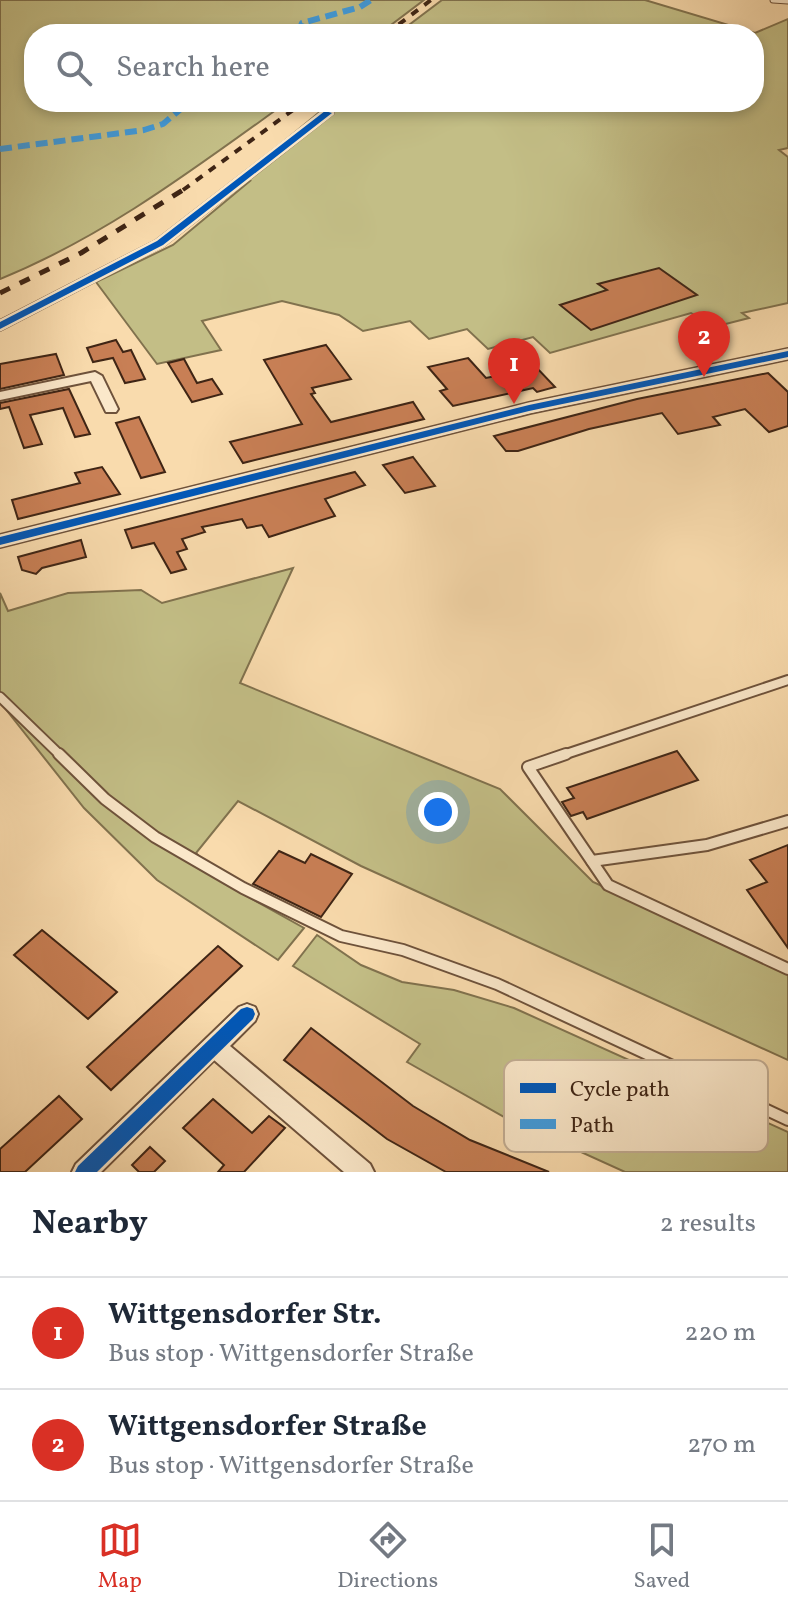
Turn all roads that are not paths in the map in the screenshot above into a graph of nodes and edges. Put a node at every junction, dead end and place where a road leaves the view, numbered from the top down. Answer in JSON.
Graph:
{"nodes":[{"id":1,"x":773,"y":0,"type":"edge"},
{"id":2,"x":788,"y":1,"type":"edge"},
{"id":3,"x":328,"y":113,"type":"dead end"},
{"id":4,"x":0,"y":326,"type":"edge"},
{"id":5,"x":788,"y":354,"type":"edge"},
{"id":6,"x":0,"y":396,"type":"edge"},
{"id":7,"x":111,"y":409,"type":"dead end"},
{"id":8,"x":0,"y":541,"type":"edge"},
{"id":9,"x":788,"y":680,"type":"edge"},
{"id":10,"x":0,"y":697,"type":"edge"},
{"id":11,"x":788,"y":821,"type":"edge"},
{"id":12,"x":592,"y":861,"type":"junction"},
{"id":13,"x":788,"y":969,"type":"edge"},
{"id":14,"x":247,"y":1014,"type":"dead end"},
{"id":15,"x":215,"y":1047,"type":"junction"},
{"id":16,"x":660,"y":1060,"type":"edge"},
{"id":17,"x":768,"y":1111,"type":"edge"},
{"id":18,"x":788,"y":1120,"type":"edge"},
{"id":19,"x":84,"y":1172,"type":"edge"},
{"id":20,"x":362,"y":1172,"type":"edge"}],
"edges":[{"from":1,"to":2,"type":"lane"},
{"from":3,"to":4,"type":"street"},
{"from":5,"to":8,"type":"street"},
{"from":6,"to":7,"type":"street"},
{"from":9,"to":12,"type":"lane"},
{"from":10,"to":16,"type":"lane"},
{"from":11,"to":12,"type":"lane"},
{"from":12,"to":13,"type":"lane"},
{"from":14,"to":15,"type":"street"},
{"from":15,"to":19,"type":"street"},
{"from":15,"to":20,"type":"street"},
{"from":17,"to":18,"type":"lane"}]}
